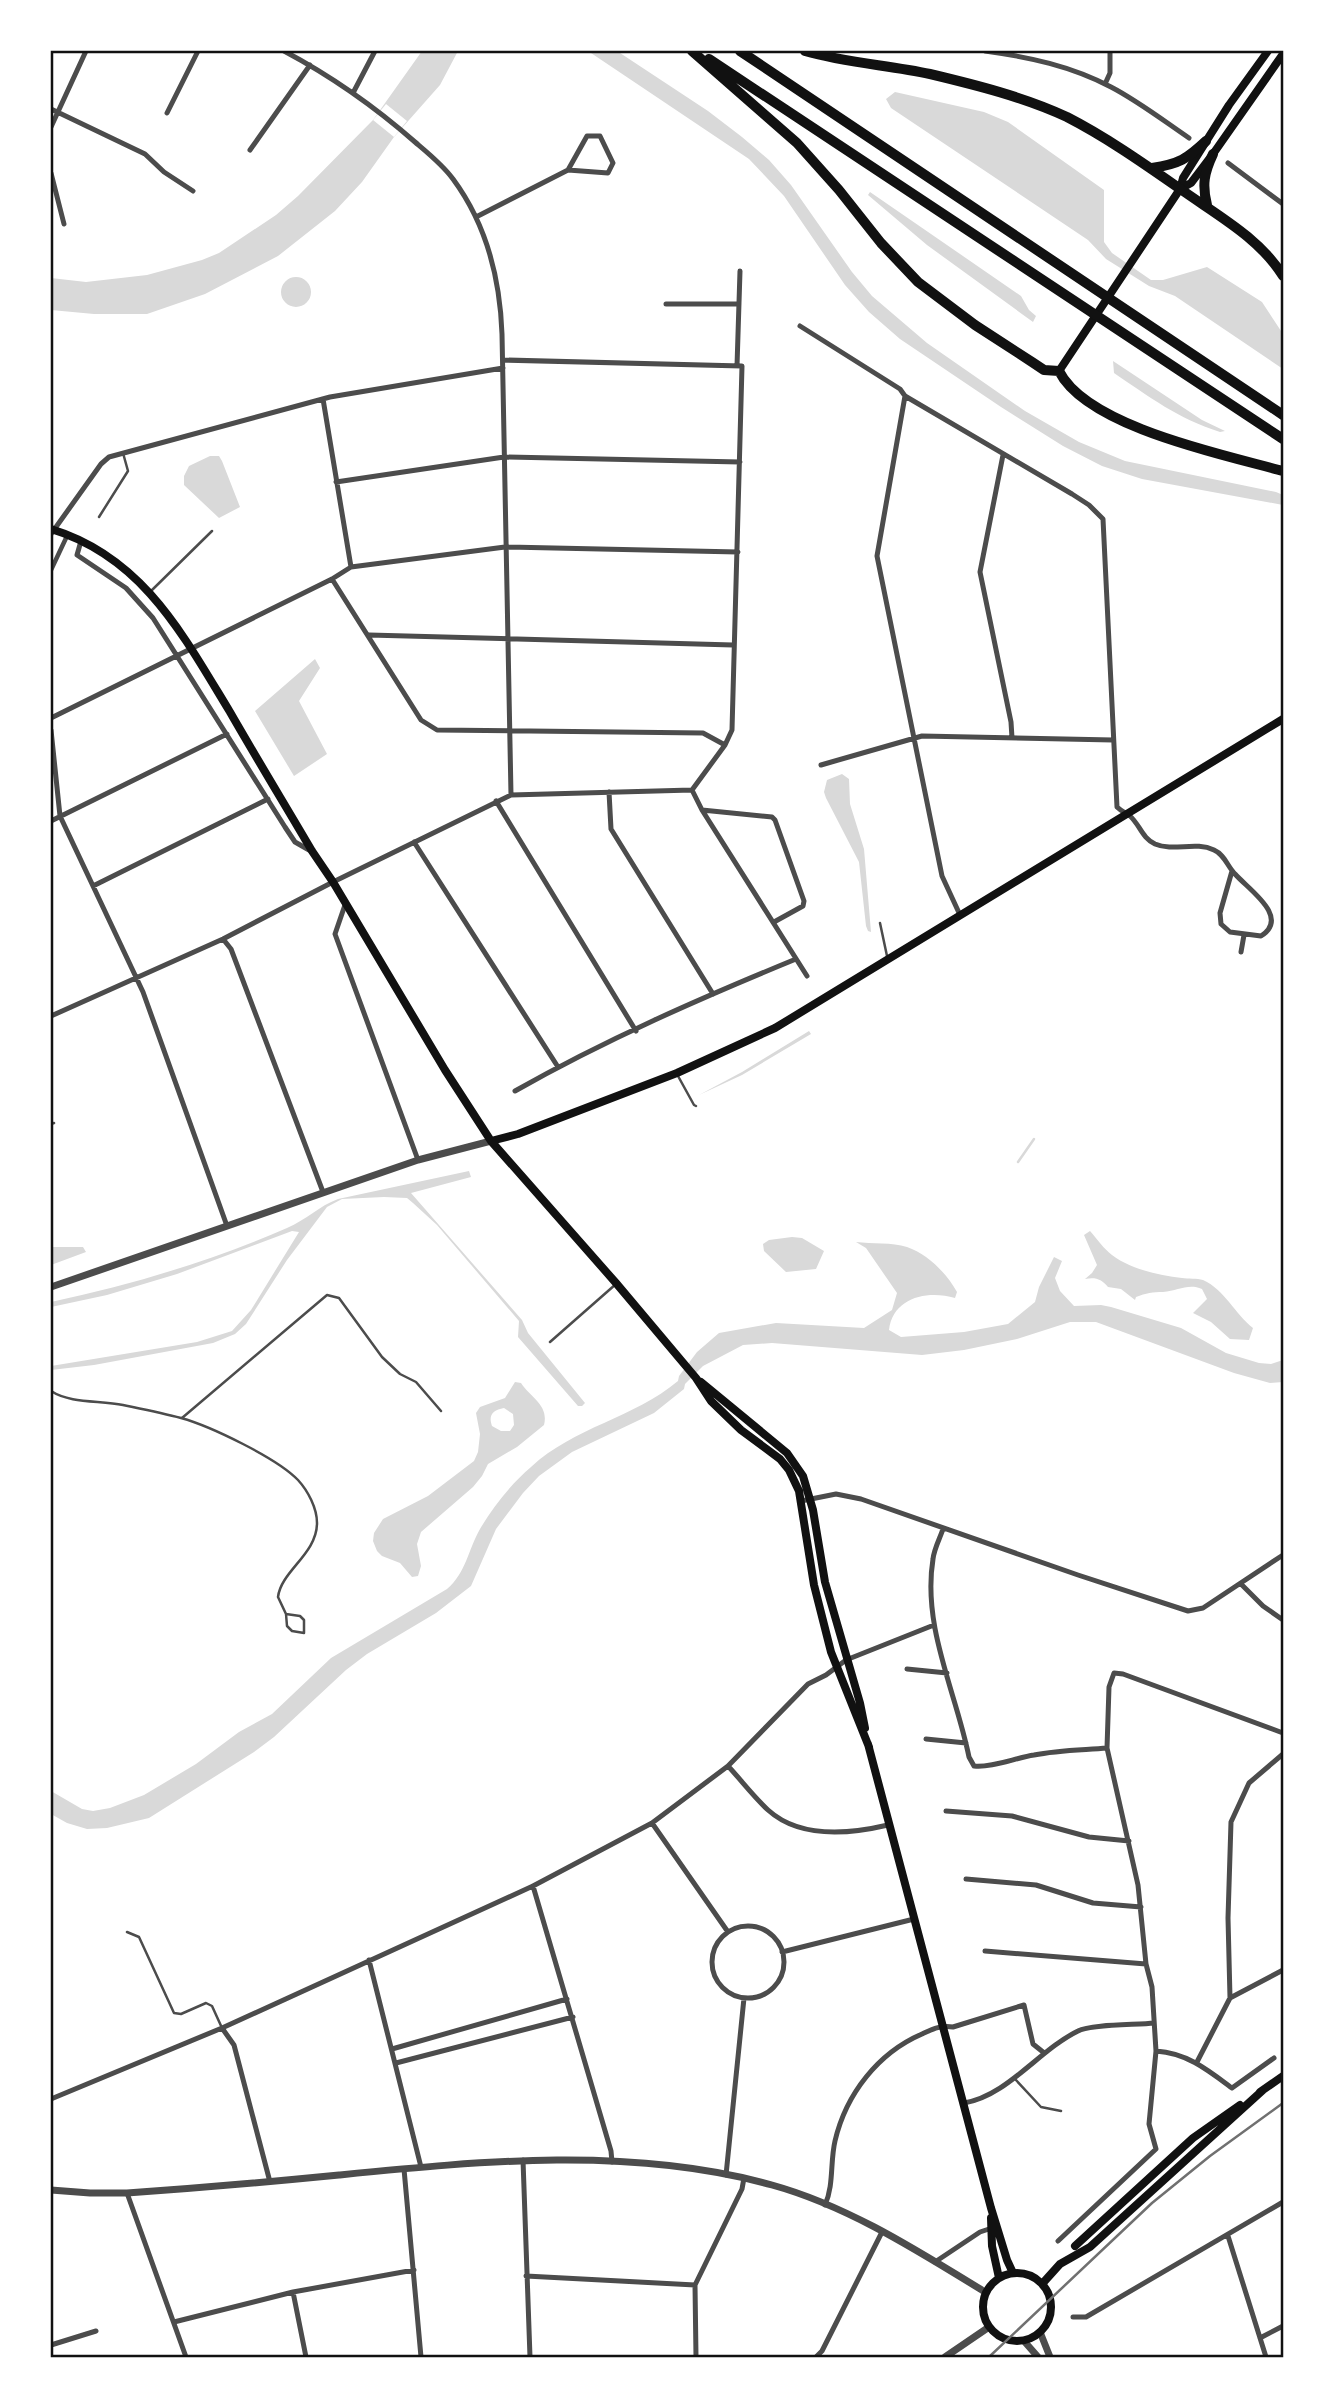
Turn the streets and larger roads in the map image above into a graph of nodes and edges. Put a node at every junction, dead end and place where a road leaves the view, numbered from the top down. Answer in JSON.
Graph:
{"nodes":[{"id":1,"x":86,"y":51,"type":"edge"},
{"id":2,"x":198,"y":51,"type":"edge"},
{"id":3,"x":375,"y":51,"type":"edge"},
{"id":4,"x":694,"y":51,"type":"edge"},
{"id":5,"x":740,"y":51,"type":"edge"},
{"id":6,"x":805,"y":51,"type":"edge"},
{"id":7,"x":985,"y":51,"type":"edge"},
{"id":8,"x":1110,"y":51,"type":"edge"},
{"id":9,"x":1268,"y":51,"type":"edge"},
{"id":10,"x":288,"y":52,"type":"edge"},
{"id":11,"x":1283,"y":54,"type":"edge"},
{"id":12,"x":310,"y":65,"type":"junction"},
{"id":13,"x":1105,"y":84,"type":"junction"},
{"id":14,"x":353,"y":93,"type":"junction"},
{"id":15,"x":51,"y":109,"type":"edge"},
{"id":16,"x":58,"y":112,"type":"junction"},
{"id":17,"x":167,"y":113,"type":"dead end"},
{"id":18,"x":51,"y":127,"type":"edge"},
{"id":19,"x":1189,"y":138,"type":"dead end"},
{"id":20,"x":1206,"y":141,"type":"junction"},
{"id":21,"x":250,"y":150,"type":"dead end"},
{"id":22,"x":1213,"y":155,"type":"junction"},
{"id":23,"x":1228,"y":163,"type":"dead end"},
{"id":24,"x":1152,"y":168,"type":"junction"},
{"id":25,"x":568,"y":170,"type":"junction"},
{"id":26,"x":51,"y":173,"type":"edge"},
{"id":27,"x":1180,"y":189,"type":"junction"},
{"id":28,"x":193,"y":191,"type":"dead end"},
{"id":29,"x":1283,"y":204,"type":"edge"},
{"id":30,"x":1207,"y":205,"type":"junction"},
{"id":31,"x":476,"y":218,"type":"junction"},
{"id":32,"x":64,"y":224,"type":"dead end"},
{"id":33,"x":740,"y":271,"type":"dead end"},
{"id":34,"x":1283,"y":276,"type":"edge"},
{"id":35,"x":666,"y":304,"type":"dead end"},
{"id":36,"x":739,"y":304,"type":"junction"},
{"id":37,"x":800,"y":326,"type":"dead end"},
{"id":38,"x":503,"y":360,"type":"junction"},
{"id":39,"x":740,"y":366,"type":"junction"},
{"id":40,"x":503,"y":368,"type":"junction"},
{"id":41,"x":1059,"y":372,"type":"junction"},
{"id":42,"x":905,"y":396,"type":"junction"},
{"id":43,"x":323,"y":399,"type":"junction"},
{"id":44,"x":1283,"y":415,"type":"edge"},
{"id":45,"x":1283,"y":439,"type":"edge"},
{"id":46,"x":1003,"y":455,"type":"junction"},
{"id":47,"x":504,"y":457,"type":"junction"},
{"id":48,"x":740,"y":462,"type":"junction"},
{"id":49,"x":1283,"y":471,"type":"edge"},
{"id":50,"x":336,"y":482,"type":"junction"},
{"id":51,"x":52,"y":531,"type":"edge"},
{"id":52,"x":68,"y":535,"type":"junction"},
{"id":53,"x":81,"y":541,"type":"junction"},
{"id":54,"x":505,"y":547,"type":"junction"},
{"id":55,"x":738,"y":552,"type":"junction"},
{"id":56,"x":351,"y":567,"type":"junction"},
{"id":57,"x":51,"y":570,"type":"edge"},
{"id":58,"x":332,"y":579,"type":"junction"},
{"id":59,"x":369,"y":635,"type":"junction"},
{"id":60,"x":508,"y":638,"type":"junction"},
{"id":61,"x":733,"y":645,"type":"junction"},
{"id":62,"x":191,"y":649,"type":"junction"},
{"id":63,"x":177,"y":656,"type":"junction"},
{"id":64,"x":51,"y":718,"type":"edge"},
{"id":65,"x":1283,"y":719,"type":"edge"},
{"id":66,"x":51,"y":730,"type":"edge"},
{"id":67,"x":509,"y":731,"type":"junction"},
{"id":68,"x":227,"y":734,"type":"junction"},
{"id":69,"x":914,"y":738,"type":"junction"},
{"id":70,"x":1012,"y":738,"type":"junction"},
{"id":71,"x":1113,"y":740,"type":"junction"},
{"id":72,"x":725,"y":746,"type":"junction"},
{"id":73,"x":821,"y":765,"type":"dead end"},
{"id":74,"x":692,"y":790,"type":"junction"},
{"id":75,"x":608,"y":792,"type":"junction"},
{"id":76,"x":511,"y":795,"type":"junction"},
{"id":77,"x":268,"y":799,"type":"junction"},
{"id":78,"x":496,"y":802,"type":"junction"},
{"id":79,"x":702,"y":810,"type":"junction"},
{"id":80,"x":1125,"y":814,"type":"junction"},
{"id":81,"x":60,"y":816,"type":"junction"},
{"id":82,"x":51,"y":821,"type":"edge"},
{"id":83,"x":414,"y":842,"type":"junction"},
{"id":84,"x":312,"y":851,"type":"junction"},
{"id":85,"x":1232,"y":871,"type":"junction"},
{"id":86,"x":333,"y":882,"type":"junction"},
{"id":87,"x":93,"y":886,"type":"junction"},
{"id":88,"x":345,"y":902,"type":"junction"},
{"id":89,"x":960,"y":915,"type":"junction"},
{"id":90,"x":774,"y":922,"type":"junction"},
{"id":91,"x":1244,"y":935,"type":"junction"},
{"id":92,"x":223,"y":939,"type":"junction"},
{"id":93,"x":1241,"y":952,"type":"dead end"},
{"id":94,"x":796,"y":959,"type":"junction"},
{"id":95,"x":807,"y":976,"type":"dead end"},
{"id":96,"x":136,"y":979,"type":"junction"},
{"id":97,"x":713,"y":993,"type":"junction"},
{"id":98,"x":51,"y":1016,"type":"edge"},
{"id":99,"x":636,"y":1031,"type":"junction"},
{"id":100,"x":558,"y":1067,"type":"junction"},
{"id":101,"x":515,"y":1091,"type":"dead end"},
{"id":102,"x":491,"y":1142,"type":"junction"},
{"id":103,"x":418,"y":1160,"type":"junction"},
{"id":104,"x":323,"y":1192,"type":"junction"},
{"id":105,"x":227,"y":1226,"type":"junction"},
{"id":106,"x":51,"y":1287,"type":"edge"},
{"id":107,"x":696,"y":1378,"type":"junction"},
{"id":108,"x":811,"y":1499,"type":"junction"},
{"id":109,"x":801,"y":1501,"type":"junction"},
{"id":110,"x":943,"y":1529,"type":"junction"},
{"id":111,"x":1283,"y":1555,"type":"edge"},
{"id":112,"x":1241,"y":1584,"type":"junction"},
{"id":113,"x":1283,"y":1620,"type":"edge"},
{"id":114,"x":934,"y":1625,"type":"junction"},
{"id":115,"x":846,"y":1660,"type":"junction"},
{"id":116,"x":836,"y":1667,"type":"junction"},
{"id":117,"x":907,"y":1669,"type":"dead end"},
{"id":118,"x":947,"y":1673,"type":"junction"},
{"id":119,"x":1283,"y":1733,"type":"edge"},
{"id":120,"x":926,"y":1738,"type":"dead end"},
{"id":121,"x":966,"y":1743,"type":"junction"},
{"id":122,"x":869,"y":1747,"type":"junction"},
{"id":123,"x":1107,"y":1748,"type":"junction"},
{"id":124,"x":1283,"y":1754,"type":"edge"},
{"id":125,"x":728,"y":1766,"type":"junction"},
{"id":126,"x":946,"y":1811,"type":"dead end"},
{"id":127,"x":652,"y":1824,"type":"junction"},
{"id":128,"x":888,"y":1825,"type":"junction"},
{"id":129,"x":1129,"y":1841,"type":"junction"},
{"id":130,"x":966,"y":1879,"type":"dead end"},
{"id":131,"x":533,"y":1886,"type":"junction"},
{"id":132,"x":1141,"y":1907,"type":"junction"},
{"id":133,"x":914,"y":1919,"type":"junction"},
{"id":134,"x":728,"y":1932,"type":"junction"},
{"id":135,"x":985,"y":1951,"type":"dead end"},
{"id":136,"x":782,"y":1952,"type":"junction"},
{"id":137,"x":369,"y":1960,"type":"junction"},
{"id":138,"x":1146,"y":1964,"type":"junction"},
{"id":139,"x":1283,"y":1970,"type":"edge"},
{"id":140,"x":744,"y":1998,"type":"junction"},
{"id":141,"x":1230,"y":1998,"type":"junction"},
{"id":142,"x":567,"y":1999,"type":"junction"},
{"id":143,"x":573,"y":2017,"type":"junction"},
{"id":144,"x":1154,"y":2023,"type":"junction"},
{"id":145,"x":943,"y":2025,"type":"junction"},
{"id":146,"x":222,"y":2028,"type":"junction"},
{"id":147,"x":392,"y":2049,"type":"junction"},
{"id":148,"x":1156,"y":2051,"type":"junction"},
{"id":149,"x":1043,"y":2052,"type":"junction"},
{"id":150,"x":1274,"y":2058,"type":"dead end"},
{"id":151,"x":1197,"y":2062,"type":"junction"},
{"id":152,"x":396,"y":2063,"type":"junction"},
{"id":153,"x":1283,"y":2076,"type":"edge"},
{"id":154,"x":1263,"y":2090,"type":"junction"},
{"id":155,"x":51,"y":2099,"type":"edge"},
{"id":156,"x":964,"y":2103,"type":"junction"},
{"id":157,"x":523,"y":2160,"type":"junction"},
{"id":158,"x":612,"y":2162,"type":"junction"},
{"id":159,"x":421,"y":2167,"type":"junction"},
{"id":160,"x":404,"y":2169,"type":"junction"},
{"id":161,"x":726,"y":2175,"type":"junction"},
{"id":162,"x":744,"y":2178,"type":"junction"},
{"id":163,"x":270,"y":2182,"type":"junction"},
{"id":164,"x":51,"y":2190,"type":"edge"},
{"id":165,"x":127,"y":2193,"type":"junction"},
{"id":166,"x":1283,"y":2202,"type":"edge"},
{"id":167,"x":825,"y":2205,"type":"junction"},
{"id":168,"x":994,"y":2227,"type":"junction"},
{"id":169,"x":882,"y":2232,"type":"junction"},
{"id":170,"x":1228,"y":2236,"type":"junction"},
{"id":171,"x":1058,"y":2241,"type":"dead end"},
{"id":172,"x":1074,"y":2246,"type":"dead end"},
{"id":173,"x":935,"y":2262,"type":"junction"},
{"id":174,"x":414,"y":2270,"type":"junction"},
{"id":175,"x":1013,"y":2273,"type":"junction"},
{"id":176,"x":526,"y":2276,"type":"junction"},
{"id":177,"x":999,"y":2278,"type":"junction"},
{"id":178,"x":1042,"y":2284,"type":"junction"},
{"id":179,"x":695,"y":2286,"type":"junction"},
{"id":180,"x":293,"y":2292,"type":"junction"},
{"id":181,"x":985,"y":2292,"type":"junction"},
{"id":182,"x":1073,"y":2317,"type":"dead end"},
{"id":183,"x":174,"y":2322,"type":"junction"},
{"id":184,"x":1283,"y":2326,"type":"edge"},
{"id":185,"x":989,"y":2327,"type":"junction"},
{"id":186,"x":96,"y":2331,"type":"dead end"},
{"id":187,"x":1040,"y":2332,"type":"junction"},
{"id":188,"x":1260,"y":2338,"type":"junction"},
{"id":189,"x":1024,"y":2341,"type":"junction"},
{"id":190,"x":51,"y":2345,"type":"edge"},
{"id":191,"x":186,"y":2357,"type":"edge"},
{"id":192,"x":306,"y":2357,"type":"edge"},
{"id":193,"x":421,"y":2357,"type":"edge"},
{"id":194,"x":530,"y":2357,"type":"edge"},
{"id":195,"x":696,"y":2357,"type":"edge"},
{"id":196,"x":816,"y":2357,"type":"edge"},
{"id":197,"x":946,"y":2357,"type":"edge"},
{"id":198,"x":1038,"y":2357,"type":"edge"},
{"id":199,"x":1050,"y":2357,"type":"edge"},
{"id":200,"x":1266,"y":2357,"type":"edge"}],
"edges":[{"from":1,"to":16,"type":"street"},
{"from":2,"to":17,"type":"street"},
{"from":3,"to":14,"type":"street"},
{"from":4,"to":41,"type":"highway"},
{"from":4,"to":45,"type":"highway"},
{"from":5,"to":44,"type":"highway"},
{"from":6,"to":24,"type":"highway"},
{"from":7,"to":13,"type":"street"},
{"from":8,"to":13,"type":"street"},
{"from":9,"to":20,"type":"main road"},
{"from":10,"to":12,"type":"street"},
{"from":11,"to":22,"type":"main road"},
{"from":12,"to":14,"type":"street"},
{"from":12,"to":21,"type":"street"},
{"from":13,"to":19,"type":"street"},
{"from":14,"to":31,"type":"street"},
{"from":15,"to":16,"type":"street"},
{"from":16,"to":18,"type":"street"},
{"from":16,"to":28,"type":"street"},
{"from":20,"to":24,"type":"highway"},
{"from":20,"to":27,"type":"main road"},
{"from":22,"to":27,"type":"main road"},
{"from":22,"to":30,"type":"highway"},
{"from":23,"to":29,"type":"street"},
{"from":24,"to":27,"type":"highway"},
{"from":25,"to":25,"type":"street"},
{"from":25,"to":31,"type":"street"},
{"from":26,"to":32,"type":"street"},
{"from":27,"to":30,"type":"highway"},
{"from":27,"to":41,"type":"main road"},
{"from":30,"to":34,"type":"highway"},
{"from":31,"to":38,"type":"street"},
{"from":33,"to":36,"type":"street"},
{"from":35,"to":36,"type":"street"},
{"from":36,"to":39,"type":"street"},
{"from":37,"to":42,"type":"street"},
{"from":38,"to":39,"type":"street"},
{"from":38,"to":40,"type":"street"},
{"from":39,"to":48,"type":"street"},
{"from":40,"to":43,"type":"street"},
{"from":40,"to":47,"type":"street"},
{"from":41,"to":49,"type":"highway"},
{"from":42,"to":46,"type":"street"},
{"from":42,"to":69,"type":"street"},
{"from":43,"to":50,"type":"street"},
{"from":43,"to":51,"type":"street"},
{"from":46,"to":70,"type":"street"},
{"from":46,"to":71,"type":"street"},
{"from":47,"to":48,"type":"street"},
{"from":47,"to":50,"type":"street"},
{"from":47,"to":54,"type":"street"},
{"from":48,"to":55,"type":"street"},
{"from":50,"to":56,"type":"street"},
{"from":51,"to":52,"type":"main road"},
{"from":52,"to":53,"type":"main road"},
{"from":52,"to":57,"type":"street"},
{"from":53,"to":62,"type":"main road"},
{"from":53,"to":63,"type":"street"},
{"from":54,"to":55,"type":"street"},
{"from":54,"to":56,"type":"street"},
{"from":54,"to":60,"type":"street"},
{"from":55,"to":61,"type":"street"},
{"from":56,"to":58,"type":"street"},
{"from":58,"to":59,"type":"street"},
{"from":58,"to":62,"type":"street"},
{"from":59,"to":60,"type":"street"},
{"from":59,"to":67,"type":"street"},
{"from":60,"to":61,"type":"street"},
{"from":60,"to":67,"type":"street"},
{"from":61,"to":72,"type":"street"},
{"from":62,"to":63,"type":"street"},
{"from":62,"to":84,"type":"main road"},
{"from":63,"to":64,"type":"street"},
{"from":63,"to":68,"type":"street"},
{"from":65,"to":80,"type":"main road"},
{"from":66,"to":81,"type":"street"},
{"from":67,"to":72,"type":"street"},
{"from":67,"to":76,"type":"street"},
{"from":68,"to":77,"type":"street"},
{"from":68,"to":81,"type":"street"},
{"from":69,"to":70,"type":"street"},
{"from":69,"to":73,"type":"street"},
{"from":69,"to":89,"type":"street"},
{"from":70,"to":71,"type":"street"},
{"from":71,"to":80,"type":"street"},
{"from":72,"to":74,"type":"street"},
{"from":74,"to":75,"type":"street"},
{"from":74,"to":79,"type":"street"},
{"from":75,"to":76,"type":"street"},
{"from":75,"to":97,"type":"street"},
{"from":76,"to":78,"type":"street"},
{"from":77,"to":84,"type":"street"},
{"from":77,"to":87,"type":"street"},
{"from":78,"to":83,"type":"street"},
{"from":78,"to":99,"type":"street"},
{"from":79,"to":90,"type":"street"},
{"from":79,"to":90,"type":"street"},
{"from":80,"to":85,"type":"street"},
{"from":80,"to":89,"type":"main road"},
{"from":81,"to":82,"type":"street"},
{"from":81,"to":87,"type":"street"},
{"from":83,"to":86,"type":"street"},
{"from":83,"to":100,"type":"street"},
{"from":84,"to":86,"type":"main road"},
{"from":85,"to":91,"type":"street"},
{"from":85,"to":91,"type":"street"},
{"from":86,"to":88,"type":"main road"},
{"from":86,"to":92,"type":"street"},
{"from":87,"to":96,"type":"street"},
{"from":88,"to":102,"type":"main road"},
{"from":88,"to":103,"type":"street"},
{"from":89,"to":102,"type":"main road"},
{"from":90,"to":94,"type":"street"},
{"from":91,"to":93,"type":"street"},
{"from":92,"to":96,"type":"street"},
{"from":92,"to":104,"type":"street"},
{"from":94,"to":95,"type":"street"},
{"from":94,"to":97,"type":"street"},
{"from":96,"to":98,"type":"street"},
{"from":96,"to":105,"type":"street"},
{"from":97,"to":99,"type":"street"},
{"from":99,"to":100,"type":"street"},
{"from":100,"to":101,"type":"street"},
{"from":102,"to":103,"type":"street"},
{"from":102,"to":107,"type":"main road"},
{"from":103,"to":104,"type":"street"},
{"from":104,"to":105,"type":"street"},
{"from":105,"to":106,"type":"street"},
{"from":107,"to":108,"type":"main road"},
{"from":107,"to":109,"type":"main road"},
{"from":108,"to":109,"type":"street"},
{"from":108,"to":110,"type":"street"},
{"from":108,"to":115,"type":"main road"},
{"from":109,"to":116,"type":"main road"},
{"from":110,"to":112,"type":"street"},
{"from":110,"to":114,"type":"street"},
{"from":111,"to":112,"type":"street"},
{"from":112,"to":113,"type":"street"},
{"from":114,"to":115,"type":"street"},
{"from":114,"to":118,"type":"street"},
{"from":115,"to":116,"type":"street"},
{"from":115,"to":122,"type":"main road"},
{"from":116,"to":122,"type":"main road"},
{"from":116,"to":125,"type":"street"},
{"from":117,"to":118,"type":"street"},
{"from":118,"to":121,"type":"street"},
{"from":119,"to":123,"type":"street"},
{"from":120,"to":121,"type":"street"},
{"from":121,"to":123,"type":"street"},
{"from":122,"to":128,"type":"main road"},
{"from":123,"to":129,"type":"street"},
{"from":124,"to":141,"type":"street"},
{"from":125,"to":127,"type":"street"},
{"from":125,"to":128,"type":"street"},
{"from":126,"to":129,"type":"street"},
{"from":127,"to":131,"type":"street"},
{"from":127,"to":134,"type":"street"},
{"from":128,"to":133,"type":"main road"},
{"from":129,"to":132,"type":"street"},
{"from":130,"to":132,"type":"street"},
{"from":131,"to":137,"type":"street"},
{"from":131,"to":142,"type":"street"},
{"from":132,"to":138,"type":"street"},
{"from":133,"to":136,"type":"street"},
{"from":133,"to":145,"type":"main road"},
{"from":134,"to":136,"type":"street"},
{"from":134,"to":140,"type":"street"},
{"from":135,"to":138,"type":"street"},
{"from":136,"to":140,"type":"street"},
{"from":137,"to":146,"type":"street"},
{"from":137,"to":147,"type":"street"},
{"from":138,"to":144,"type":"street"},
{"from":139,"to":141,"type":"street"},
{"from":140,"to":161,"type":"street"},
{"from":141,"to":151,"type":"street"},
{"from":142,"to":143,"type":"street"},
{"from":142,"to":147,"type":"street"},
{"from":143,"to":152,"type":"street"},
{"from":143,"to":158,"type":"street"},
{"from":144,"to":148,"type":"street"},
{"from":144,"to":149,"type":"street"},
{"from":145,"to":149,"type":"street"},
{"from":145,"to":156,"type":"main road"},
{"from":145,"to":167,"type":"street"},
{"from":146,"to":155,"type":"street"},
{"from":146,"to":163,"type":"street"},
{"from":147,"to":152,"type":"street"},
{"from":148,"to":151,"type":"street"},
{"from":148,"to":171,"type":"street"},
{"from":149,"to":156,"type":"street"},
{"from":150,"to":151,"type":"street"},
{"from":152,"to":159,"type":"street"},
{"from":153,"to":154,"type":"main road"},
{"from":154,"to":172,"type":"main road"},
{"from":154,"to":178,"type":"main road"},
{"from":156,"to":168,"type":"main road"},
{"from":157,"to":158,"type":"street"},
{"from":157,"to":159,"type":"street"},
{"from":157,"to":176,"type":"street"},
{"from":158,"to":161,"type":"street"},
{"from":159,"to":160,"type":"street"},
{"from":160,"to":163,"type":"street"},
{"from":160,"to":174,"type":"street"},
{"from":161,"to":162,"type":"street"},
{"from":162,"to":167,"type":"street"},
{"from":162,"to":179,"type":"street"},
{"from":163,"to":165,"type":"street"},
{"from":164,"to":165,"type":"street"},
{"from":165,"to":183,"type":"street"},
{"from":166,"to":170,"type":"street"},
{"from":167,"to":169,"type":"street"},
{"from":168,"to":173,"type":"street"},
{"from":168,"to":175,"type":"main road"},
{"from":168,"to":177,"type":"main road"},
{"from":169,"to":173,"type":"street"},
{"from":169,"to":196,"type":"street"},
{"from":170,"to":182,"type":"street"},
{"from":170,"to":188,"type":"street"},
{"from":173,"to":181,"type":"street"},
{"from":174,"to":180,"type":"street"},
{"from":174,"to":193,"type":"street"},
{"from":175,"to":177,"type":"main road"},
{"from":175,"to":178,"type":"main road"},
{"from":176,"to":179,"type":"street"},
{"from":176,"to":194,"type":"street"},
{"from":177,"to":181,"type":"main road"},
{"from":178,"to":187,"type":"main road"},
{"from":179,"to":195,"type":"street"},
{"from":180,"to":183,"type":"street"},
{"from":180,"to":192,"type":"street"},
{"from":181,"to":185,"type":"main road"},
{"from":183,"to":191,"type":"street"},
{"from":184,"to":188,"type":"street"},
{"from":185,"to":189,"type":"main road"},
{"from":185,"to":197,"type":"street"},
{"from":186,"to":190,"type":"street"},
{"from":187,"to":189,"type":"main road"},
{"from":187,"to":199,"type":"street"},
{"from":188,"to":200,"type":"street"},
{"from":189,"to":198,"type":"street"}]}
